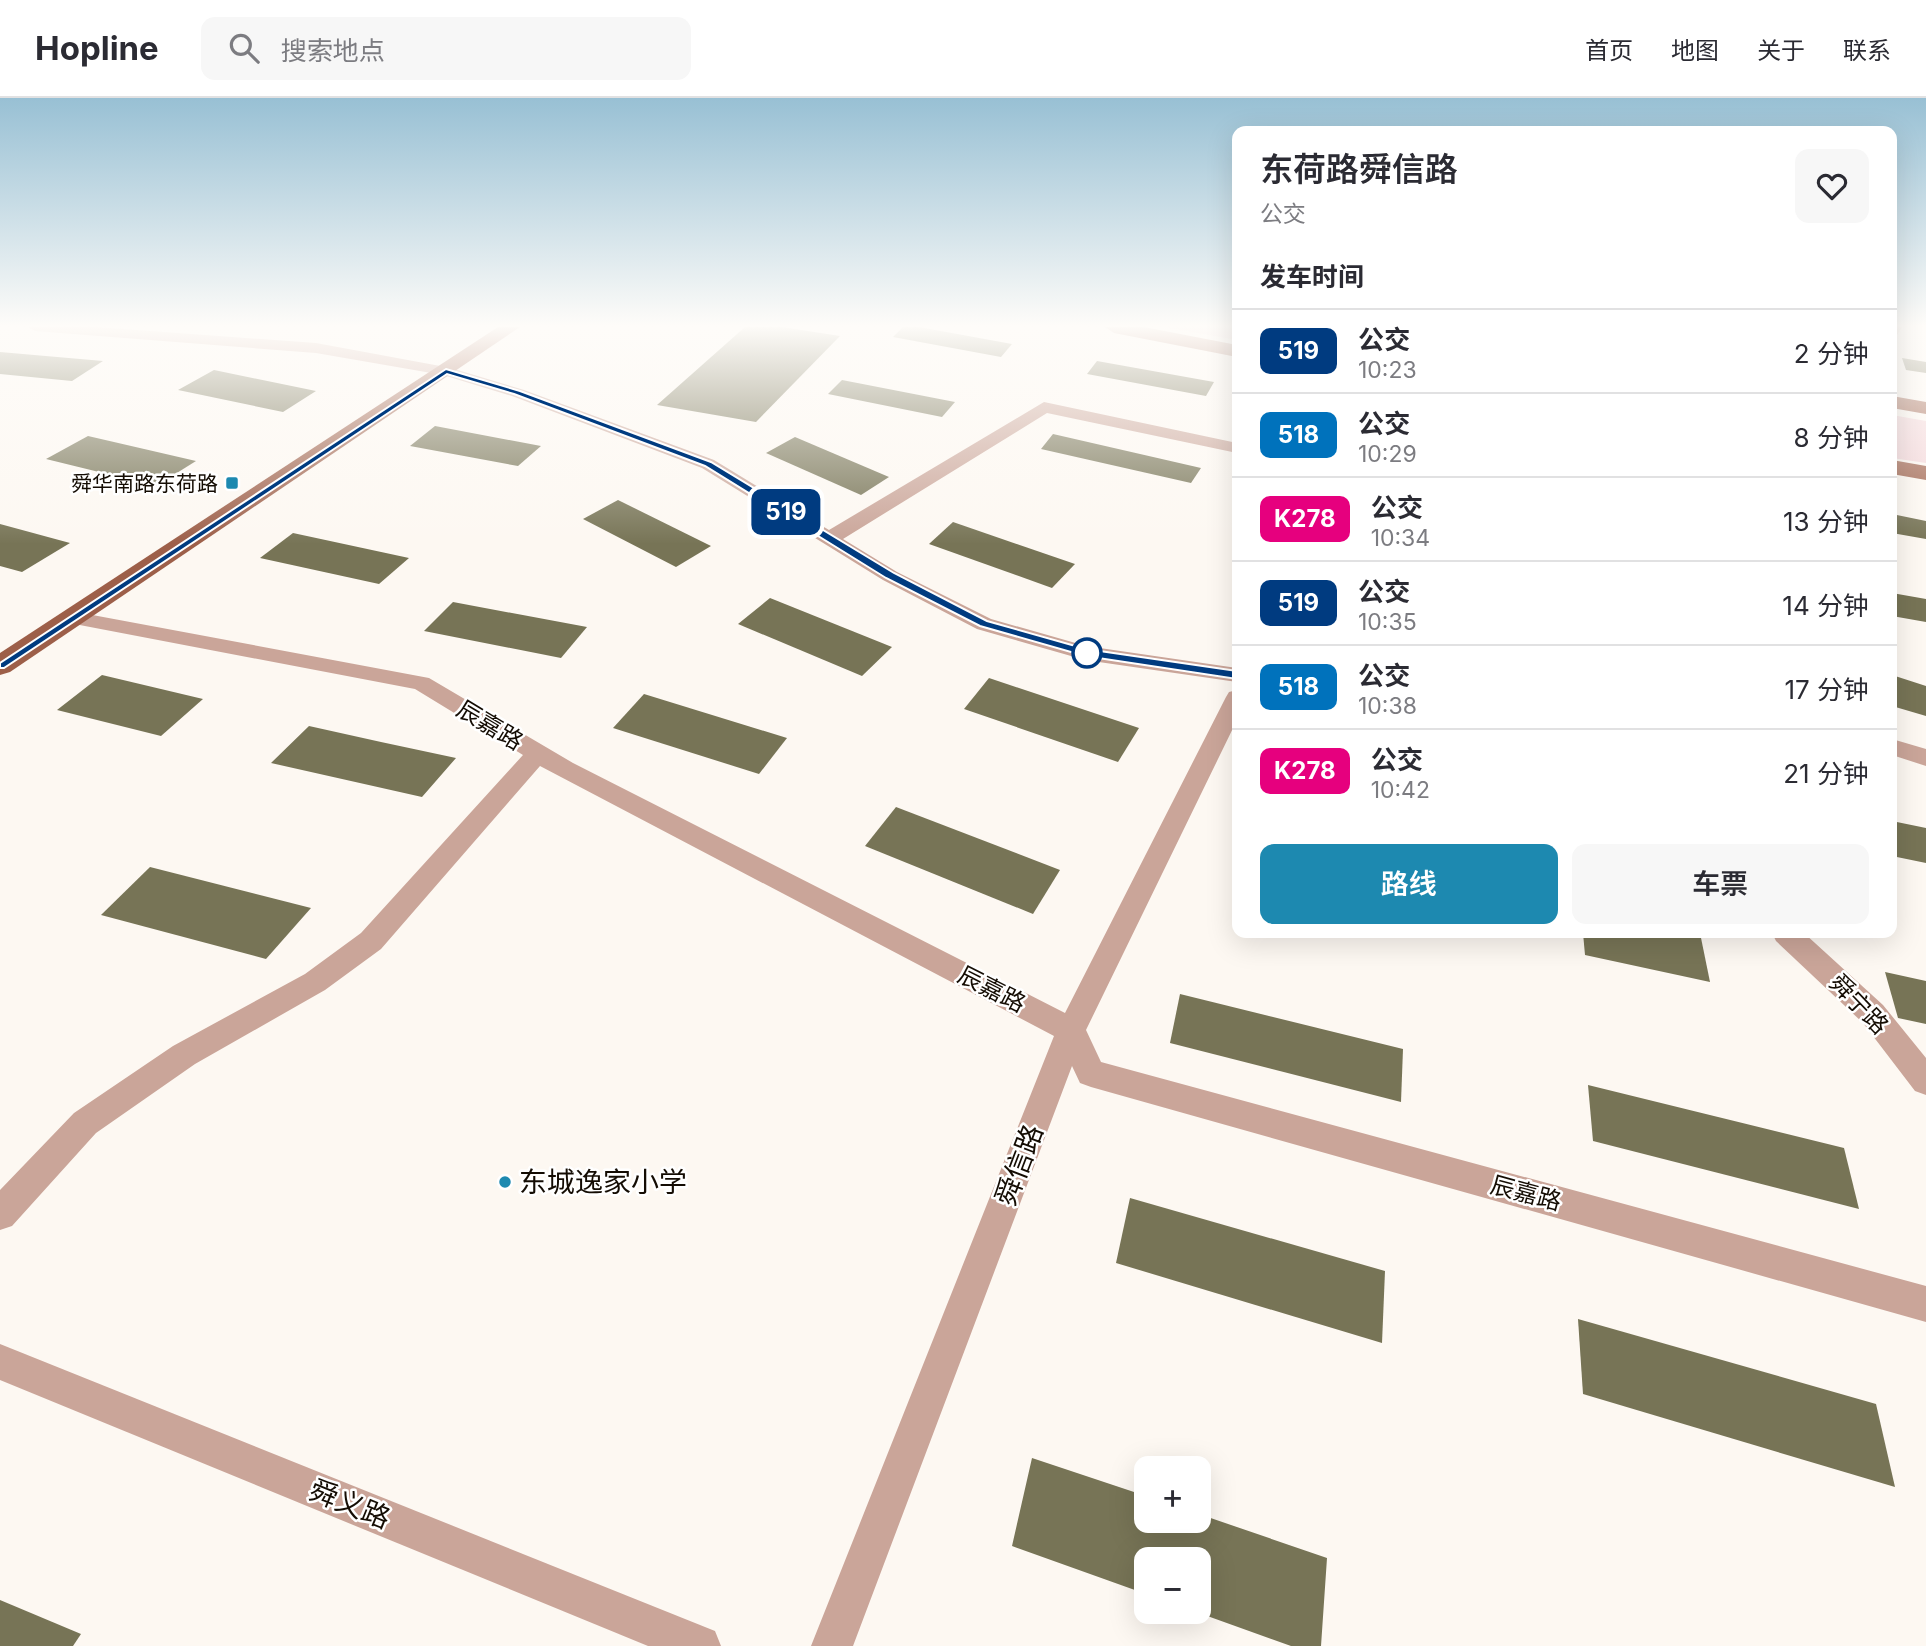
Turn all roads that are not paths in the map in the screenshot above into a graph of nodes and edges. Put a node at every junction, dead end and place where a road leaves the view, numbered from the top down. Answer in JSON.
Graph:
{"nodes":[{"id":1,"x":389,"y":399,"type":"edge"},
{"id":2,"x":392,"y":399,"type":"edge"},
{"id":3,"x":534,"y":399,"type":"edge"},
{"id":4,"x":1897,"y":403,"type":"edge"},
{"id":5,"x":1926,"y":408,"type":"edge"},
{"id":6,"x":1232,"y":447,"type":"edge"},
{"id":7,"x":1897,"y":468,"type":"edge"},
{"id":8,"x":1926,"y":473,"type":"edge"},
{"id":9,"x":829,"y":538,"type":"junction"},
{"id":10,"x":71,"y":617,"type":"junction"},
{"id":11,"x":0,"y":646,"type":"edge"},
{"id":12,"x":0,"y":666,"type":"edge"},
{"id":13,"x":1232,"y":674,"type":"edge"},
{"id":14,"x":1232,"y":707,"type":"edge"},
{"id":15,"x":1897,"y":749,"type":"edge"},
{"id":16,"x":538,"y":753,"type":"junction"},
{"id":17,"x":1926,"y":758,"type":"edge"},
{"id":18,"x":1791,"y":938,"type":"edge"},
{"id":19,"x":1071,"y":1030,"type":"junction"},
{"id":20,"x":1926,"y":1081,"type":"edge"},
{"id":21,"x":0,"y":1214,"type":"edge"},
{"id":22,"x":1926,"y":1304,"type":"edge"},
{"id":23,"x":0,"y":1362,"type":"edge"},
{"id":24,"x":700,"y":1646,"type":"edge"},
{"id":25,"x":832,"y":1646,"type":"edge"}],
"edges":[{"from":1,"to":11,"type":"main road"},
{"from":2,"to":10,"type":"main road"},
{"from":3,"to":9,"type":"street"},
{"from":4,"to":5,"type":"main road"},
{"from":6,"to":9,"type":"street"},
{"from":7,"to":8,"type":"main road"},
{"from":9,"to":13,"type":"street"},
{"from":10,"to":12,"type":"main road"},
{"from":10,"to":16,"type":"street","name":"辰嘉路"},
{"from":14,"to":19,"type":"street","name":"舜信路"},
{"from":15,"to":17,"type":"street"},
{"from":16,"to":19,"type":"street","name":"辰嘉路"},
{"from":16,"to":21,"type":"street"},
{"from":18,"to":20,"type":"street","name":"舜宁路"},
{"from":19,"to":22,"type":"street","name":"辰嘉路"},
{"from":19,"to":25,"type":"street","name":"舜信路"},
{"from":23,"to":24,"type":"street","name":"舜义路"}]}
